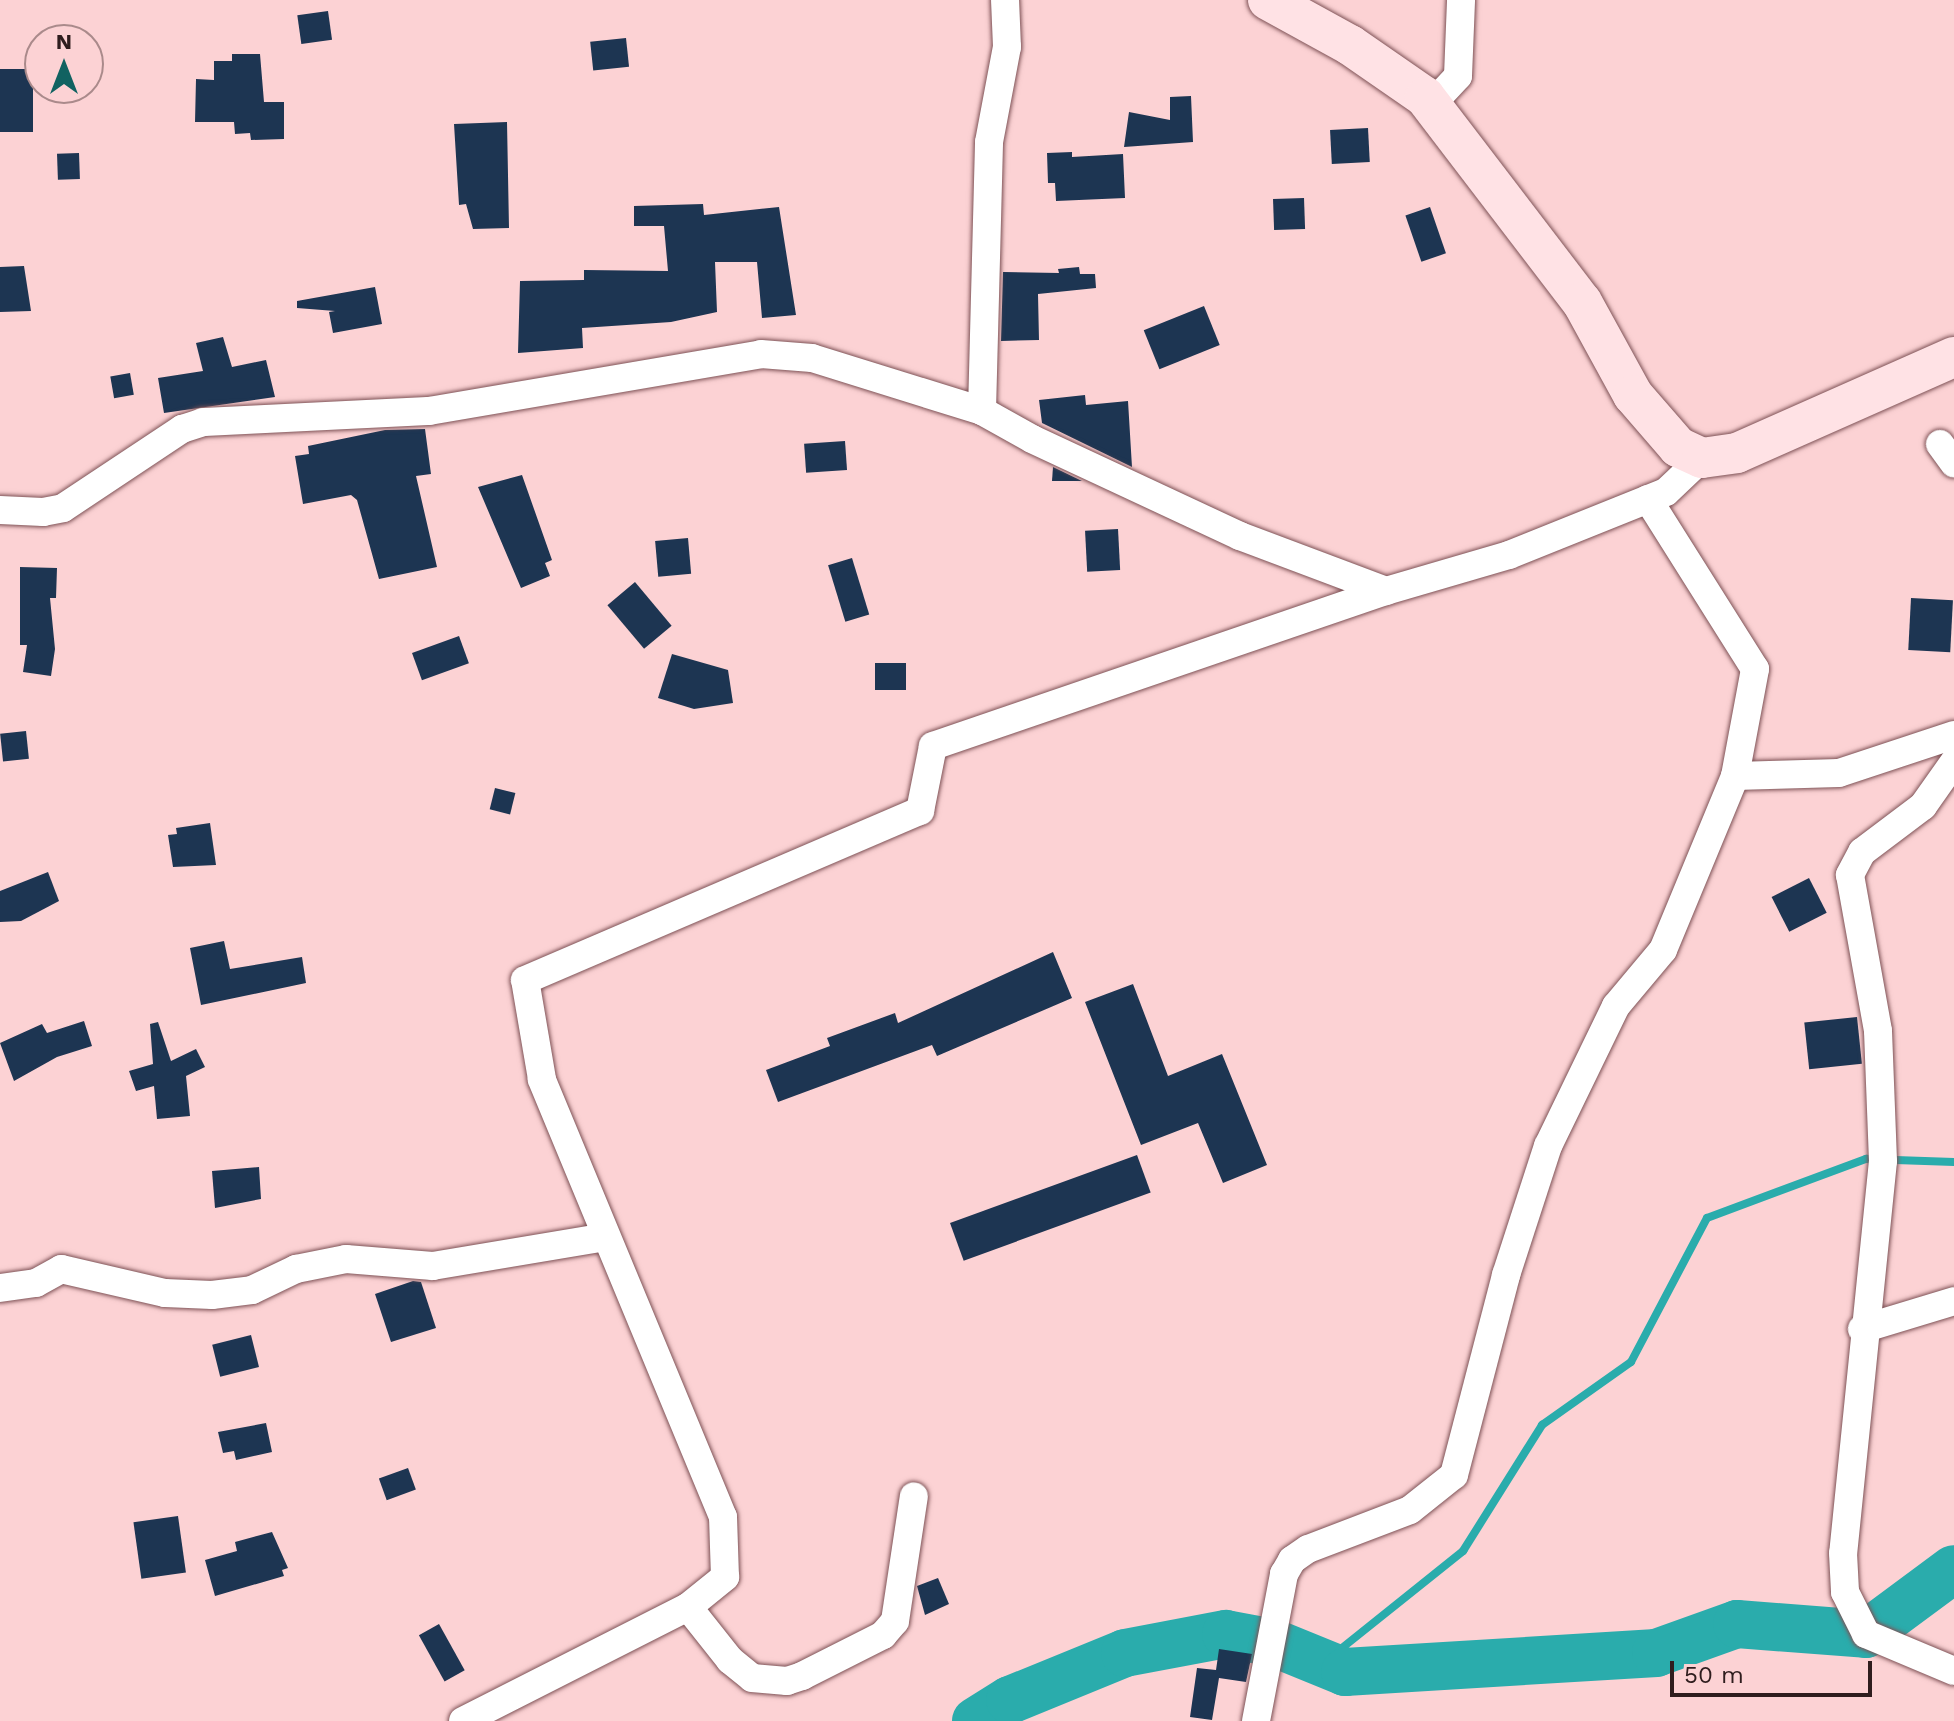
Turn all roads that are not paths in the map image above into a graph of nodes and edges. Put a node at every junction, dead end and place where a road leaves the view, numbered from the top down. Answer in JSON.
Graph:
{"nodes":[{"id":1,"x":1005,"y":0,"type":"edge"},
{"id":2,"x":1268,"y":0,"type":"edge"},
{"id":3,"x":1461,"y":0,"type":"edge"},
{"id":4,"x":1432,"y":104,"type":"junction"},
{"id":5,"x":1954,"y":357,"type":"edge"},
{"id":6,"x":982,"y":411,"type":"junction"},
{"id":7,"x":1702,"y":458,"type":"junction"},
{"id":8,"x":1648,"y":499,"type":"junction"},
{"id":9,"x":0,"y":510,"type":"edge"},
{"id":10,"x":1386,"y":591,"type":"junction"},
{"id":11,"x":1954,"y":735,"type":"edge"},
{"id":12,"x":1954,"y":762,"type":"edge"},
{"id":13,"x":1735,"y":776,"type":"junction"},
{"id":14,"x":606,"y":1237,"type":"junction"},
{"id":15,"x":0,"y":1288,"type":"edge"},
{"id":16,"x":1954,"y":1301,"type":"edge"},
{"id":17,"x":1862,"y":1329,"type":"junction"},
{"id":18,"x":914,"y":1496,"type":"dead end"},
{"id":19,"x":688,"y":1607,"type":"junction"},
{"id":20,"x":1954,"y":1671,"type":"edge"},
{"id":21,"x":463,"y":1721,"type":"edge"},
{"id":22,"x":1256,"y":1721,"type":"edge"}],
"edges":[{"from":1,"to":6,"type":"street"},
{"from":2,"to":4,"type":"street"},
{"from":3,"to":4,"type":"street"},
{"from":4,"to":7,"type":"street"},
{"from":5,"to":7,"type":"street"},
{"from":6,"to":9,"type":"street"},
{"from":6,"to":10,"type":"street"},
{"from":7,"to":8,"type":"street"},
{"from":8,"to":10,"type":"street"},
{"from":8,"to":13,"type":"street"},
{"from":10,"to":14,"type":"street"},
{"from":11,"to":13,"type":"street"},
{"from":12,"to":17,"type":"street"},
{"from":13,"to":22,"type":"street"},
{"from":14,"to":15,"type":"street"},
{"from":14,"to":19,"type":"street"},
{"from":16,"to":17,"type":"street"},
{"from":17,"to":20,"type":"street"},
{"from":18,"to":19,"type":"street"},
{"from":19,"to":21,"type":"street"}]}
